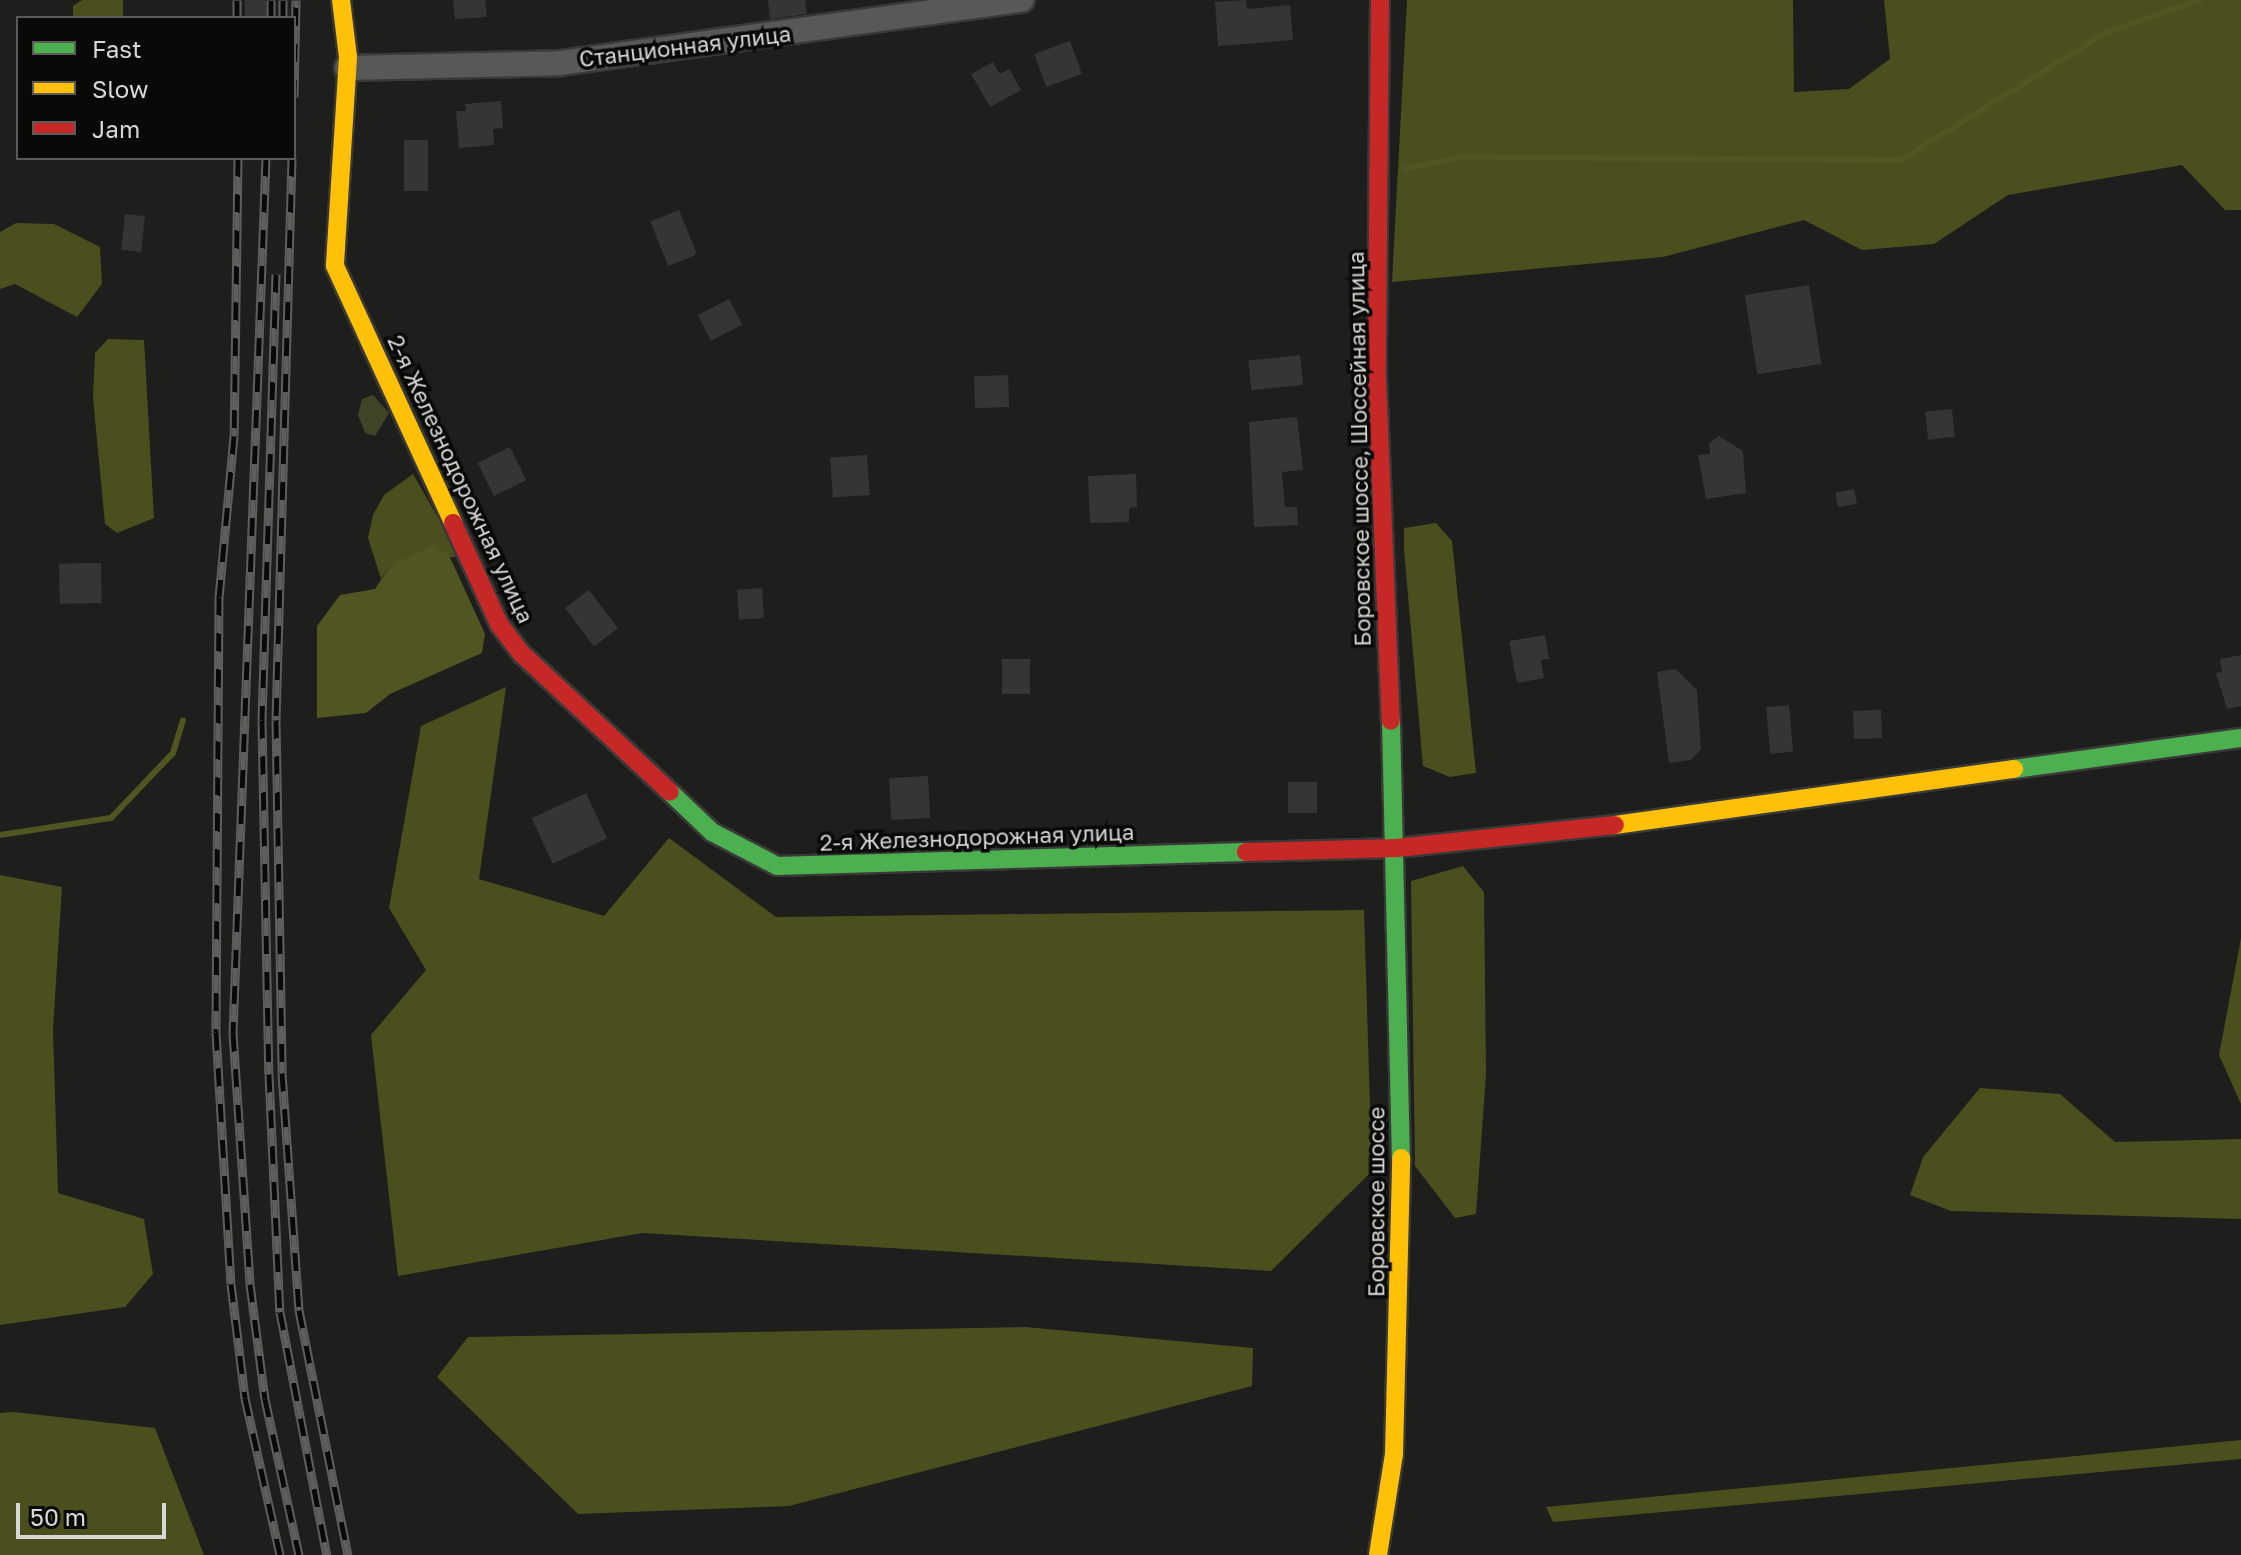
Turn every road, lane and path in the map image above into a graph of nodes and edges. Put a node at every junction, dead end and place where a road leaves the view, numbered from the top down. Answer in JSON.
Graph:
{"nodes":[{"id":1,"x":341,"y":0,"type":"edge"},
{"id":2,"x":1022,"y":0,"type":"edge"},
{"id":3,"x":1380,"y":0,"type":"edge"},
{"id":4,"x":347,"y":68,"type":"junction"},
{"id":5,"x":2241,"y":738,"type":"edge"},
{"id":6,"x":1396,"y":848,"type":"junction"},
{"id":7,"x":1378,"y":1555,"type":"edge"}],
"edges":[{"from":1,"to":4,"type":"street","name":"2-я Железнодорожная улица"},
{"from":2,"to":4,"type":"street","name":"Станционная улица"},
{"from":3,"to":6,"type":"street","name":"Боровское шоссе, Шоссейная улица"},
{"from":4,"to":6,"type":"street","name":"2-я Железнодорожная улица"},
{"from":5,"to":6,"type":"street","name":"2-я Железнодорожная улица"},
{"from":6,"to":7,"type":"street","name":"Боровское шоссе"}]}
